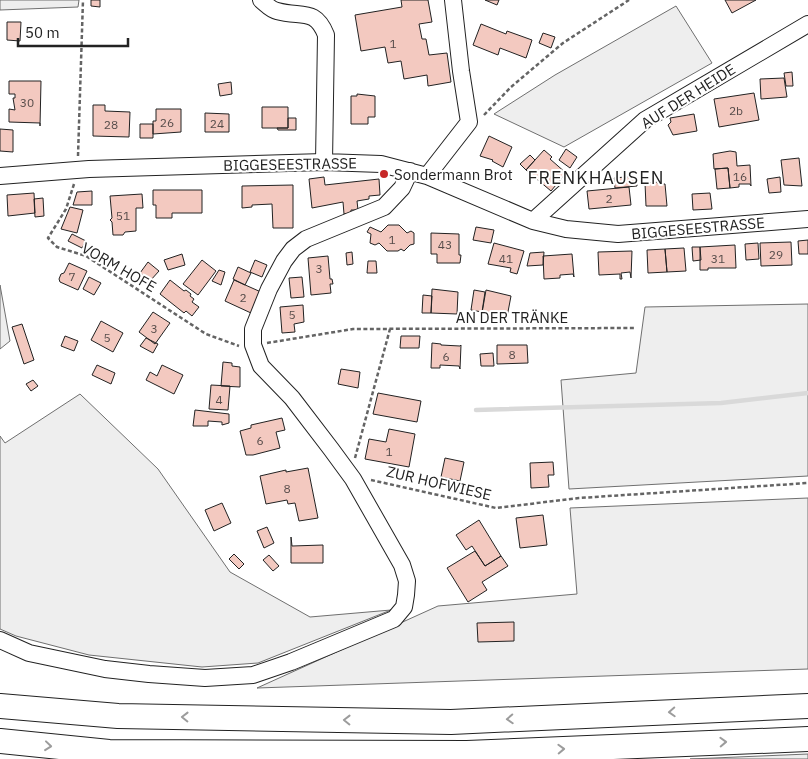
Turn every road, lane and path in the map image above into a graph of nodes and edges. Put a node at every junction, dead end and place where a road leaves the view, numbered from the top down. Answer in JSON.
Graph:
{"nodes":[{"id":1,"x":83,"y":0,"type":"edge"},
{"id":2,"x":261,"y":0,"type":"edge"},
{"id":3,"x":453,"y":0,"type":"edge"},
{"id":4,"x":629,"y":0,"type":"edge"},
{"id":5,"x":808,"y":24,"type":"edge"},
{"id":6,"x":469,"y":122,"type":"junction"},
{"id":7,"x":324,"y":162,"type":"junction"},
{"id":8,"x":83,"y":169,"type":"junction"},
{"id":9,"x":410,"y":171,"type":"junction"},
{"id":10,"x":0,"y":176,"type":"edge"},
{"id":11,"x":427,"y":176,"type":"junction"},
{"id":12,"x":808,"y":219,"type":"edge"},
{"id":13,"x":533,"y":221,"type":"junction"},
{"id":14,"x":390,"y":328,"type":"junction"},
{"id":15,"x":634,"y":328,"type":"dead end"},
{"id":16,"x":253,"y":345,"type":"junction"},
{"id":17,"x":351,"y":478,"type":"junction"},
{"id":18,"x":808,"y":484,"type":"edge"},
{"id":19,"x":0,"y":640,"type":"edge"},
{"id":20,"x":0,"y":706,"type":"edge"},
{"id":21,"x":808,"y":706,"type":"edge"},
{"id":22,"x":808,"y":738,"type":"edge"},
{"id":23,"x":0,"y":740,"type":"edge"}],
"edges":[{"from":1,"to":8,"type":"path"},
{"from":2,"to":7,"type":"street"},
{"from":3,"to":6,"type":"street"},
{"from":4,"to":6,"type":"path"},
{"from":5,"to":13,"type":"street","name":"AUF DER HEIDE"},
{"from":6,"to":11,"type":"street"},
{"from":7,"to":8,"type":"street","name":"BIGGESEESTRASSE"},
{"from":7,"to":9,"type":"street","name":"BIGGESEESTRASSE"},
{"from":8,"to":10,"type":"street","name":"BIGGESEESTRASSE"},
{"from":8,"to":16,"type":"path","name":"VORM HOFE"},
{"from":9,"to":11,"type":"street","name":"BIGGESEESTRASSE"},
{"from":9,"to":16,"type":"street"},
{"from":11,"to":13,"type":"street","name":"BIGGESEESTRASSE"},
{"from":12,"to":13,"type":"street","name":"BIGGESEESTRASSE"},
{"from":14,"to":15,"type":"path","name":"AN DER TRÄNKE"},
{"from":14,"to":16,"type":"path","name":"AN DER TRÄNKE"},
{"from":14,"to":17,"type":"path"},
{"from":16,"to":17,"type":"street"},
{"from":17,"to":18,"type":"path","name":"ZUR HOFWIESE"},
{"from":17,"to":19,"type":"street"},
{"from":21,"to":20,"type":"highway","one_way":true},
{"from":23,"to":22,"type":"highway","one_way":true}]}
